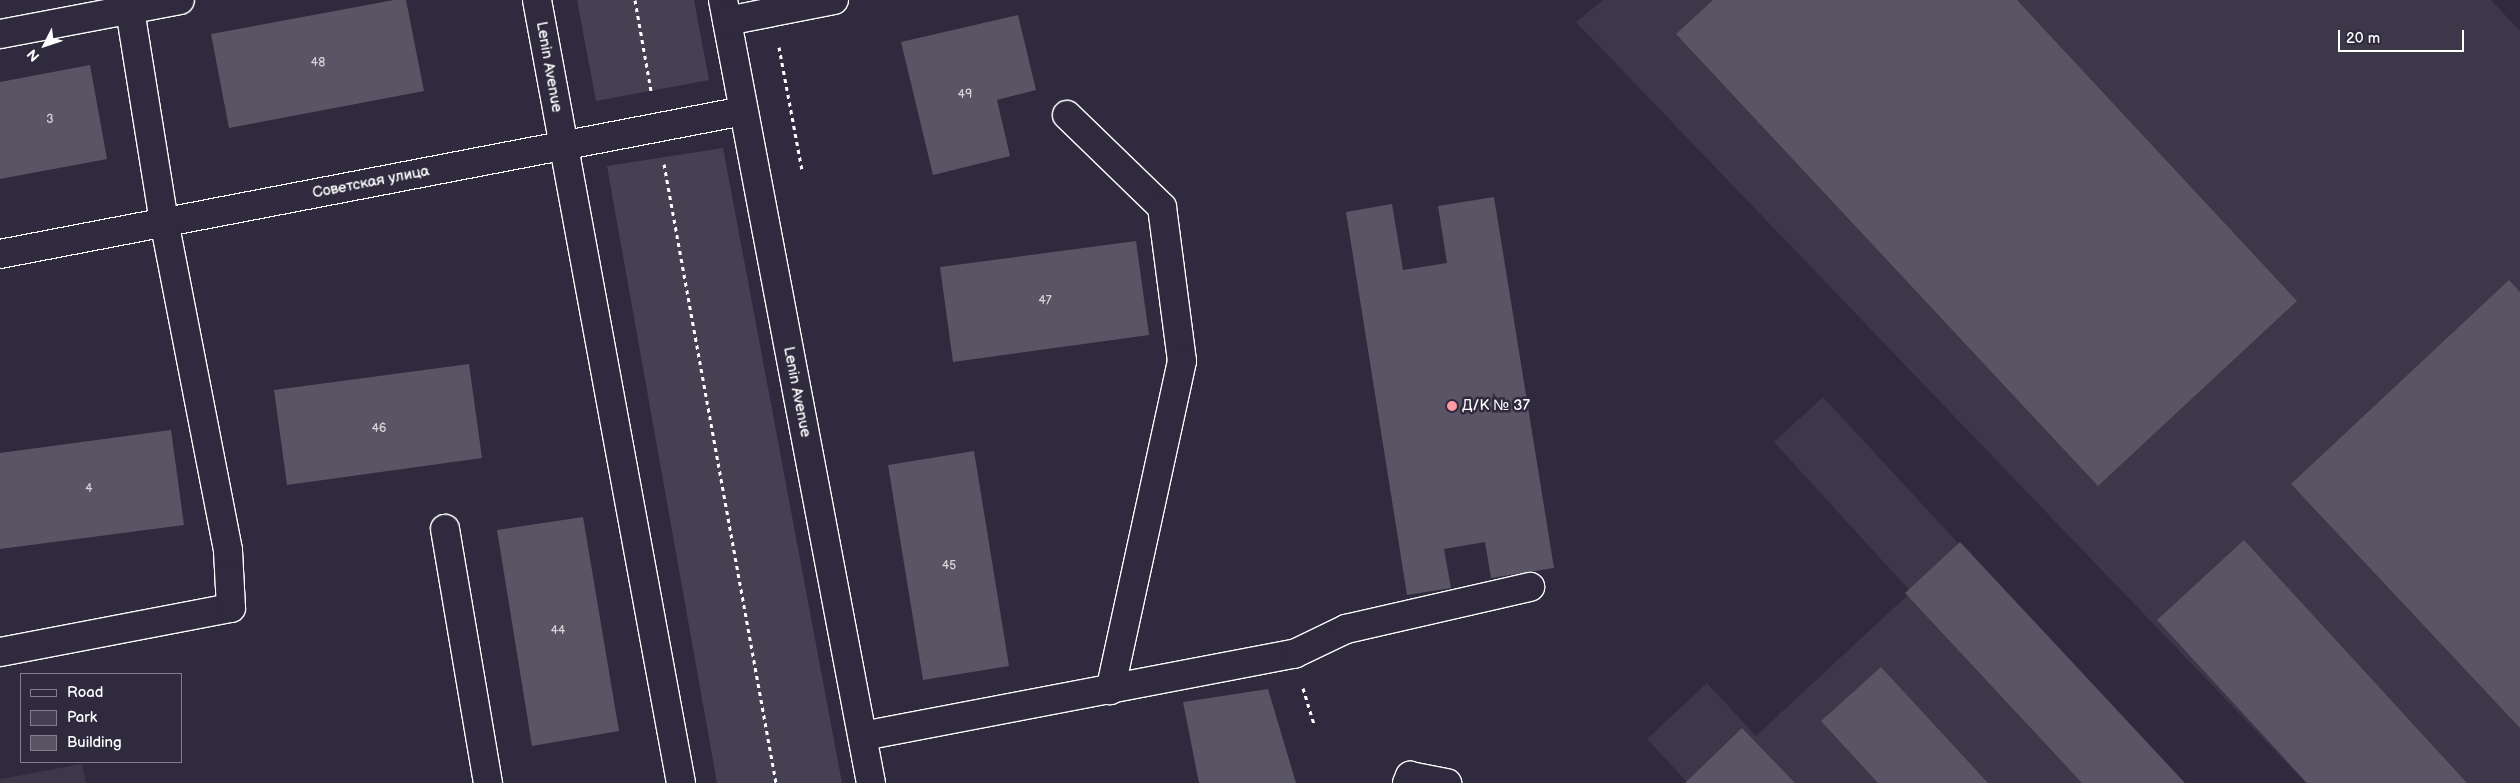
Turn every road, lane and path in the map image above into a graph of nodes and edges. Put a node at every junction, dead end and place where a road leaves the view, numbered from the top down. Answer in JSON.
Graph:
{"nodes":[{"id":1,"x":180,"y":0,"type":"edge"},
{"id":2,"x":537,"y":0,"type":"edge"},
{"id":3,"x":635,"y":0,"type":"edge"},
{"id":4,"x":834,"y":0,"type":"edge"},
{"id":5,"x":130,"y":10,"type":"junction"},
{"id":6,"x":725,"y":10,"type":"edge"},
{"id":7,"x":772,"y":12,"type":"junction"},
{"id":8,"x":0,"y":34,"type":"edge"},
{"id":9,"x":743,"y":111,"type":"junction"},
{"id":10,"x":1066,"y":115,"type":"dead end"},
{"id":11,"x":658,"y":128,"type":"junction"},
{"id":12,"x":564,"y":145,"type":"junction"},
{"id":13,"x":802,"y":170,"type":"dead end"},
{"id":14,"x":164,"y":222,"type":"junction"},
{"id":15,"x":0,"y":254,"type":"edge"},
{"id":16,"x":445,"y":528,"type":"dead end"},
{"id":17,"x":1530,"y":587,"type":"dead end"},
{"id":18,"x":0,"y":652,"type":"edge"},
{"id":19,"x":1110,"y":690,"type":"junction"},
{"id":20,"x":863,"y":736,"type":"junction"},
{"id":21,"x":488,"y":783,"type":"edge"},
{"id":22,"x":680,"y":783,"type":"edge"},
{"id":23,"x":776,"y":783,"type":"edge"},
{"id":24,"x":872,"y":783,"type":"edge"},
{"id":25,"x":1407,"y":783,"type":"edge"},
{"id":26,"x":1447,"y":783,"type":"edge"}],
"edges":[{"from":1,"to":5,"type":"street"},
{"from":2,"to":12,"type":"street","name":"Lenin Avenue"},
{"from":3,"to":11,"type":"path"},
{"from":4,"to":7,"type":"street"},
{"from":5,"to":8,"type":"street"},
{"from":5,"to":14,"type":"street"},
{"from":6,"to":7,"type":"street"},
{"from":6,"to":9,"type":"street","name":"Lenin Avenue"},
{"from":7,"to":13,"type":"path"},
{"from":9,"to":11,"type":"street","name":"Советская улица"},
{"from":9,"to":20,"type":"street","name":"Lenin Avenue"},
{"from":10,"to":19,"type":"street"},
{"from":11,"to":12,"type":"street","name":"Советская улица"},
{"from":11,"to":23,"type":"path"},
{"from":12,"to":14,"type":"street","name":"Советская улица"},
{"from":12,"to":22,"type":"street","name":"Lenin Avenue"},
{"from":14,"to":15,"type":"street","name":"Советская улица"},
{"from":14,"to":18,"type":"street"},
{"from":16,"to":21,"type":"street"},
{"from":17,"to":19,"type":"street"},
{"from":19,"to":20,"type":"street"},
{"from":20,"to":24,"type":"street","name":"Lenin Avenue"},
{"from":25,"to":26,"type":"street"}]}
